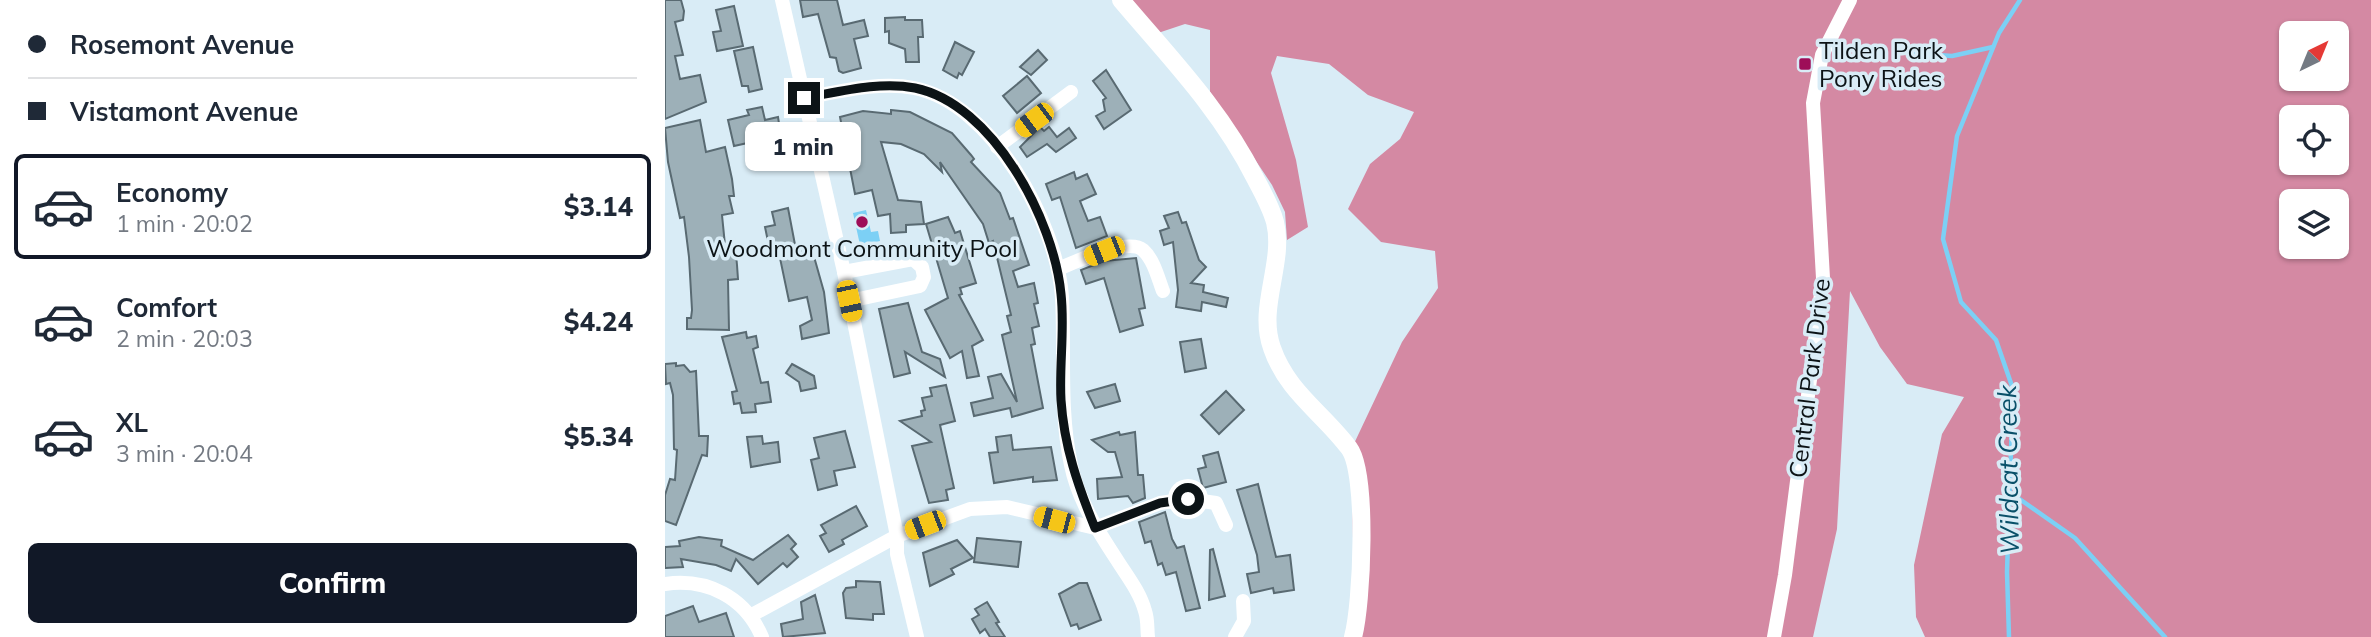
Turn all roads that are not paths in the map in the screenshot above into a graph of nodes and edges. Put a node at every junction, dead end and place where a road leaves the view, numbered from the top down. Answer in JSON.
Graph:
{"nodes":[{"id":1,"x":782,"y":0,"type":"edge"},
{"id":2,"x":1121,"y":0,"type":"edge"},
{"id":3,"x":1850,"y":0,"type":"edge"},
{"id":4,"x":1071,"y":92,"type":"dead end"},
{"id":5,"x":804,"y":98,"type":"junction"},
{"id":6,"x":997,"y":147,"type":"junction"},
{"id":7,"x":1058,"y":269,"type":"junction"},
{"id":8,"x":844,"y":272,"type":"junction"},
{"id":9,"x":1163,"y":291,"type":"dead end"},
{"id":10,"x":849,"y":301,"type":"junction"},
{"id":11,"x":1226,"y":525,"type":"dead end"},
{"id":12,"x":1095,"y":528,"type":"junction"},
{"id":13,"x":897,"y":536,"type":"junction"},
{"id":14,"x":665,"y":584,"type":"edge"},
{"id":15,"x":1243,"y":601,"type":"dead end"},
{"id":16,"x":750,"y":617,"type":"junction"},
{"id":17,"x":762,"y":637,"type":"edge"},
{"id":18,"x":917,"y":637,"type":"edge"},
{"id":19,"x":1148,"y":637,"type":"edge"},
{"id":20,"x":1235,"y":637,"type":"edge"},
{"id":21,"x":1353,"y":637,"type":"edge"},
{"id":22,"x":1775,"y":637,"type":"edge"}],
"edges":[{"from":1,"to":5,"type":"street"},
{"from":2,"to":21,"type":"street"},
{"from":3,"to":22,"type":"street","name":"Central Park Drive"},
{"from":4,"to":6,"type":"street"},
{"from":5,"to":6,"type":"street"},
{"from":5,"to":8,"type":"street"},
{"from":6,"to":7,"type":"street"},
{"from":7,"to":9,"type":"street"},
{"from":7,"to":12,"type":"street"},
{"from":8,"to":10,"type":"street"},
{"from":8,"to":10,"type":"street"},
{"from":10,"to":13,"type":"street"},
{"from":11,"to":12,"type":"street"},
{"from":12,"to":13,"type":"street"},
{"from":12,"to":19,"type":"street"},
{"from":13,"to":16,"type":"street"},
{"from":13,"to":18,"type":"street"},
{"from":14,"to":16,"type":"street"},
{"from":15,"to":20,"type":"street"},
{"from":16,"to":17,"type":"street"}]}
